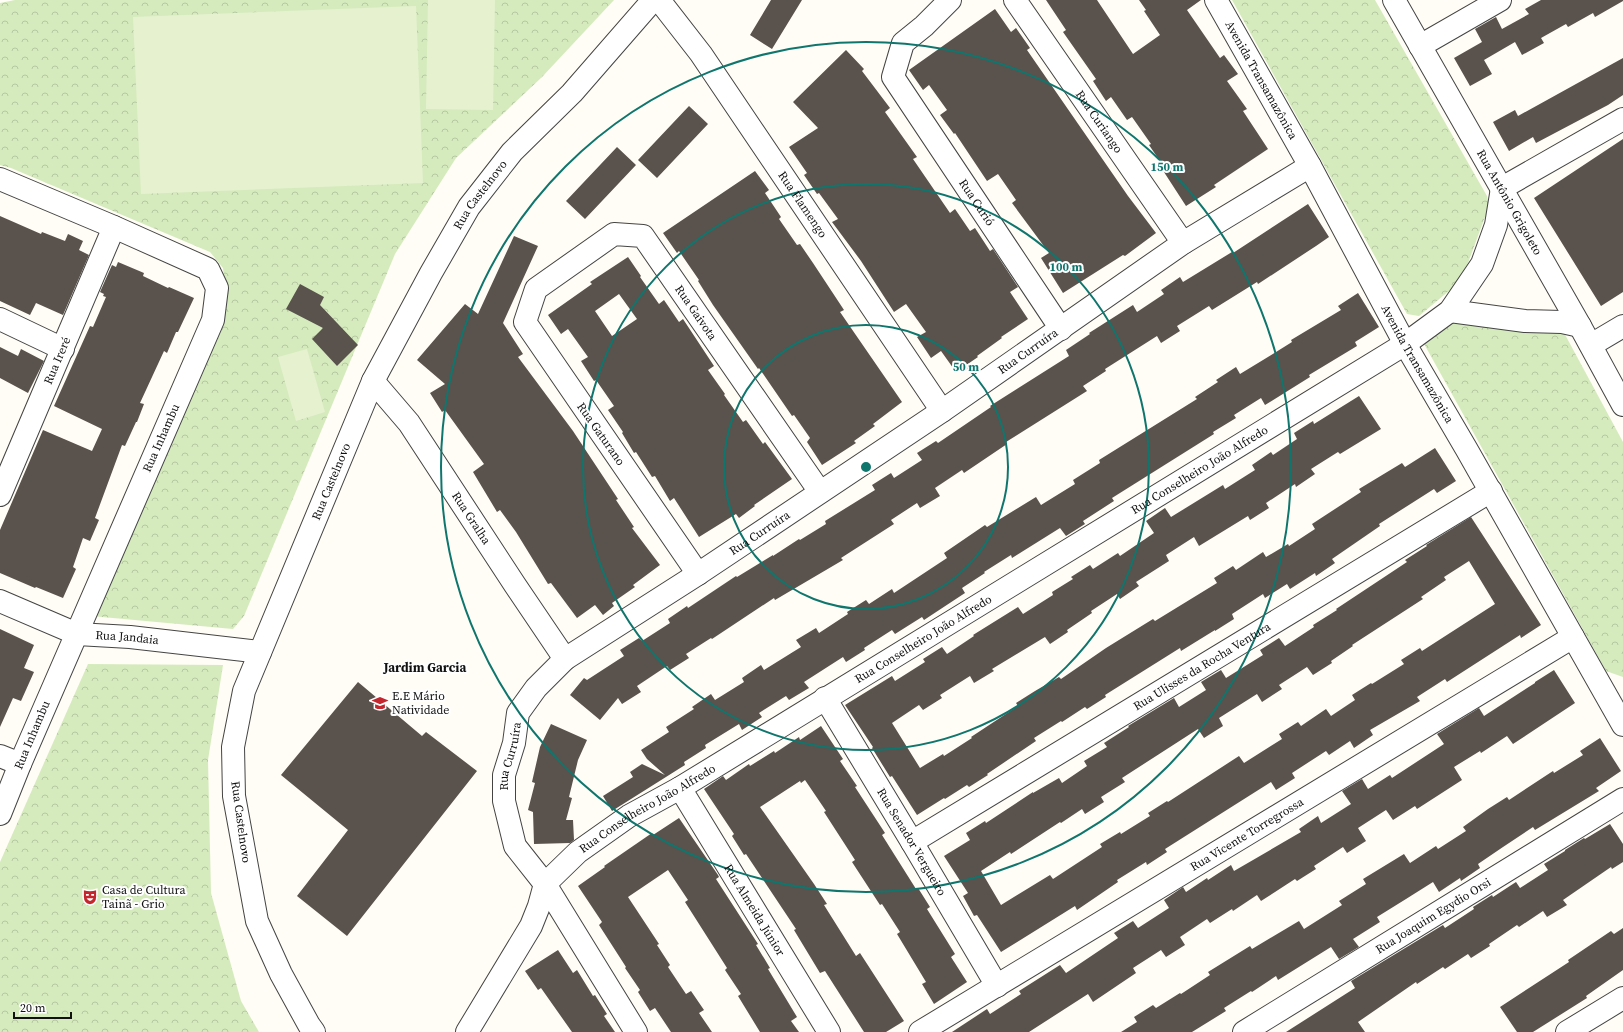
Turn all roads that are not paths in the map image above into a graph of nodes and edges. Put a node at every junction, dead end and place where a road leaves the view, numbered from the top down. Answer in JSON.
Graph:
{"nodes":[{"id":1,"x":653,"y":0,"type":"edge"},
{"id":2,"x":659,"y":0,"type":"edge"},
{"id":3,"x":950,"y":0,"type":"edge"},
{"id":4,"x":1015,"y":0,"type":"edge"},
{"id":5,"x":1216,"y":0,"type":"edge"},
{"id":6,"x":1394,"y":0,"type":"edge"},
{"id":7,"x":1500,"y":0,"type":"edge"},
{"id":8,"x":1420,"y":46,"type":"junction"},
{"id":9,"x":1623,"y":119,"type":"edge"},
{"id":10,"x":1310,"y":166,"type":"junction"},
{"id":11,"x":0,"y":179,"type":"edge"},
{"id":12,"x":1502,"y":188,"type":"junction"},
{"id":13,"x":114,"y":227,"type":"junction"},
{"id":14,"x":1183,"y":243,"type":"junction"},
{"id":15,"x":536,"y":289,"type":"joint"},
{"id":16,"x":1450,"y":311,"type":"junction"},
{"id":17,"x":0,"y":319,"type":"edge"},
{"id":18,"x":1580,"y":326,"type":"junction"},
{"id":19,"x":1623,"y":326,"type":"edge"},
{"id":20,"x":1061,"y":329,"type":"junction"},
{"id":21,"x":1405,"y":344,"type":"junction"},
{"id":22,"x":1591,"y":345,"type":"junction"},
{"id":23,"x":63,"y":349,"type":"junction"},
{"id":24,"x":373,"y":381,"type":"junction"},
{"id":25,"x":1623,"y":405,"type":"edge"},
{"id":26,"x":942,"y":411,"type":"junction"},
{"id":27,"x":2,"y":482,"type":"edge"},
{"id":28,"x":1491,"y":491,"type":"junction"},
{"id":29,"x":820,"y":492,"type":"junction"},
{"id":30,"x":698,"y":574,"type":"junction"},
{"id":31,"x":0,"y":601,"type":"edge"},
{"id":32,"x":76,"y":634,"type":"junction"},
{"id":33,"x":1573,"y":637,"type":"junction"},
{"id":34,"x":260,"y":652,"type":"junction"},
{"id":35,"x":565,"y":659,"type":"junction"},
{"id":36,"x":825,"y":698,"type":"junction"},
{"id":37,"x":1618,"y":703,"type":"edge"},
{"id":38,"x":1623,"y":725,"type":"edge"},
{"id":39,"x":0,"y":756,"type":"edge"},
{"id":40,"x":20,"y":764,"type":"junction"},
{"id":41,"x":680,"y":788,"type":"junction"},
{"id":42,"x":1623,"y":799,"type":"edge"},
{"id":43,"x":0,"y":814,"type":"edge"},
{"id":44,"x":912,"y":842,"type":"junction"},
{"id":45,"x":545,"y":884,"type":"junction"},
{"id":46,"x":997,"y":986,"type":"junction"},
{"id":47,"x":1623,"y":998,"type":"edge"},
{"id":48,"x":314,"y":1032,"type":"edge"},
{"id":49,"x":467,"y":1032,"type":"edge"},
{"id":50,"x":636,"y":1032,"type":"edge"},
{"id":51,"x":829,"y":1032,"type":"edge"},
{"id":52,"x":920,"y":1032,"type":"edge"},
{"id":53,"x":1244,"y":1032,"type":"edge"},
{"id":54,"x":1567,"y":1032,"type":"edge"}],
"edges":[{"from":1,"to":24,"type":"street","name":"Rua Castelnovo"},
{"from":2,"to":26,"type":"street","name":"Rua Flamengo"},
{"from":3,"to":20,"type":"street","name":"Rua Curió"},
{"from":4,"to":14,"type":"street","name":"Rua Curiango"},
{"from":5,"to":10,"type":"street","name":"Avenida Transamazônica"},
{"from":6,"to":8,"type":"street","name":"Rua Antônio Grigoleto"},
{"from":7,"to":8,"type":"street"},
{"from":8,"to":12,"type":"street","name":"Rua Antônio Grigoleto"},
{"from":9,"to":12,"type":"street"},
{"from":10,"to":14,"type":"street","name":"Rua Curruíra"},
{"from":10,"to":21,"type":"street","name":"Avenida Transamazônica"},
{"from":11,"to":13,"type":"street","name":"Rua Inhambu"},
{"from":12,"to":16,"type":"street","name":"Rua Conselheiro João Alfredo"},
{"from":12,"to":18,"type":"street","name":"Rua Antônio Grigoleto"},
{"from":13,"to":23,"type":"street","name":"Rua Ireré"},
{"from":13,"to":32,"type":"street","name":"Rua Inhambu"},
{"from":14,"to":20,"type":"street","name":"Rua Curruíra"},
{"from":15,"to":29,"type":"street","name":"Rua Gaivota"},
{"from":15,"to":30,"type":"street","name":"Rua Gaturano"},
{"from":16,"to":18,"type":"street"},
{"from":16,"to":21,"type":"street","name":"Rua Conselheiro João Alfredo"},
{"from":17,"to":23,"type":"street"},
{"from":18,"to":22,"type":"street","name":"Rua Antônio Grigoleto"},
{"from":19,"to":22,"type":"street"},
{"from":20,"to":26,"type":"street","name":"Rua Curruíra"},
{"from":21,"to":28,"type":"street","name":"Avenida Transamazônica"},
{"from":21,"to":36,"type":"street","name":"Rua Conselheiro João Alfredo"},
{"from":22,"to":25,"type":"street","name":"Rua Antônio Grigoleto"},
{"from":23,"to":27,"type":"street","name":"Rua Ireré"},
{"from":24,"to":34,"type":"street","name":"Rua Castelnovo"},
{"from":24,"to":35,"type":"street","name":"Rua Gralha"},
{"from":26,"to":29,"type":"street","name":"Rua Curruíra"},
{"from":28,"to":33,"type":"street","name":"Avenida Transamazônica"},
{"from":28,"to":44,"type":"street","name":"Rua Ulisses da Rocha Ventura"},
{"from":29,"to":30,"type":"street","name":"Rua Curruíra"},
{"from":30,"to":35,"type":"street","name":"Rua Curruíra"},
{"from":31,"to":32,"type":"street","name":"Rua Jandaia"},
{"from":32,"to":34,"type":"street","name":"Rua Jandaia"},
{"from":32,"to":40,"type":"street","name":"Rua Inhambu"},
{"from":33,"to":37,"type":"street","name":"Avenida Transamazônica"},
{"from":33,"to":46,"type":"street","name":"Rua Vicente Torregrossa"},
{"from":34,"to":48,"type":"street","name":"Rua Castelnovo"},
{"from":35,"to":45,"type":"street","name":"Rua Curruíra"},
{"from":36,"to":41,"type":"street","name":"Rua Conselheiro João Alfredo"},
{"from":36,"to":44,"type":"street","name":"Rua Senador Vergueiro"},
{"from":37,"to":38,"type":"street","name":"Avenida Transamazônica"},
{"from":39,"to":40,"type":"street"},
{"from":40,"to":43,"type":"street","name":"Rua Inhambu"},
{"from":41,"to":45,"type":"street","name":"Rua Conselheiro João Alfredo"},
{"from":41,"to":51,"type":"street","name":"Rua Almeida Júnior"},
{"from":42,"to":53,"type":"street","name":"Rua Joaquim Egydio Orsi"},
{"from":44,"to":46,"type":"street","name":"Rua Senador Vergueiro"},
{"from":45,"to":49,"type":"street"},
{"from":45,"to":50,"type":"street","name":"Rua Curruíra"},
{"from":46,"to":52,"type":"street","name":"Rua Vicente Torregrossa"},
{"from":47,"to":54,"type":"street"}]}
